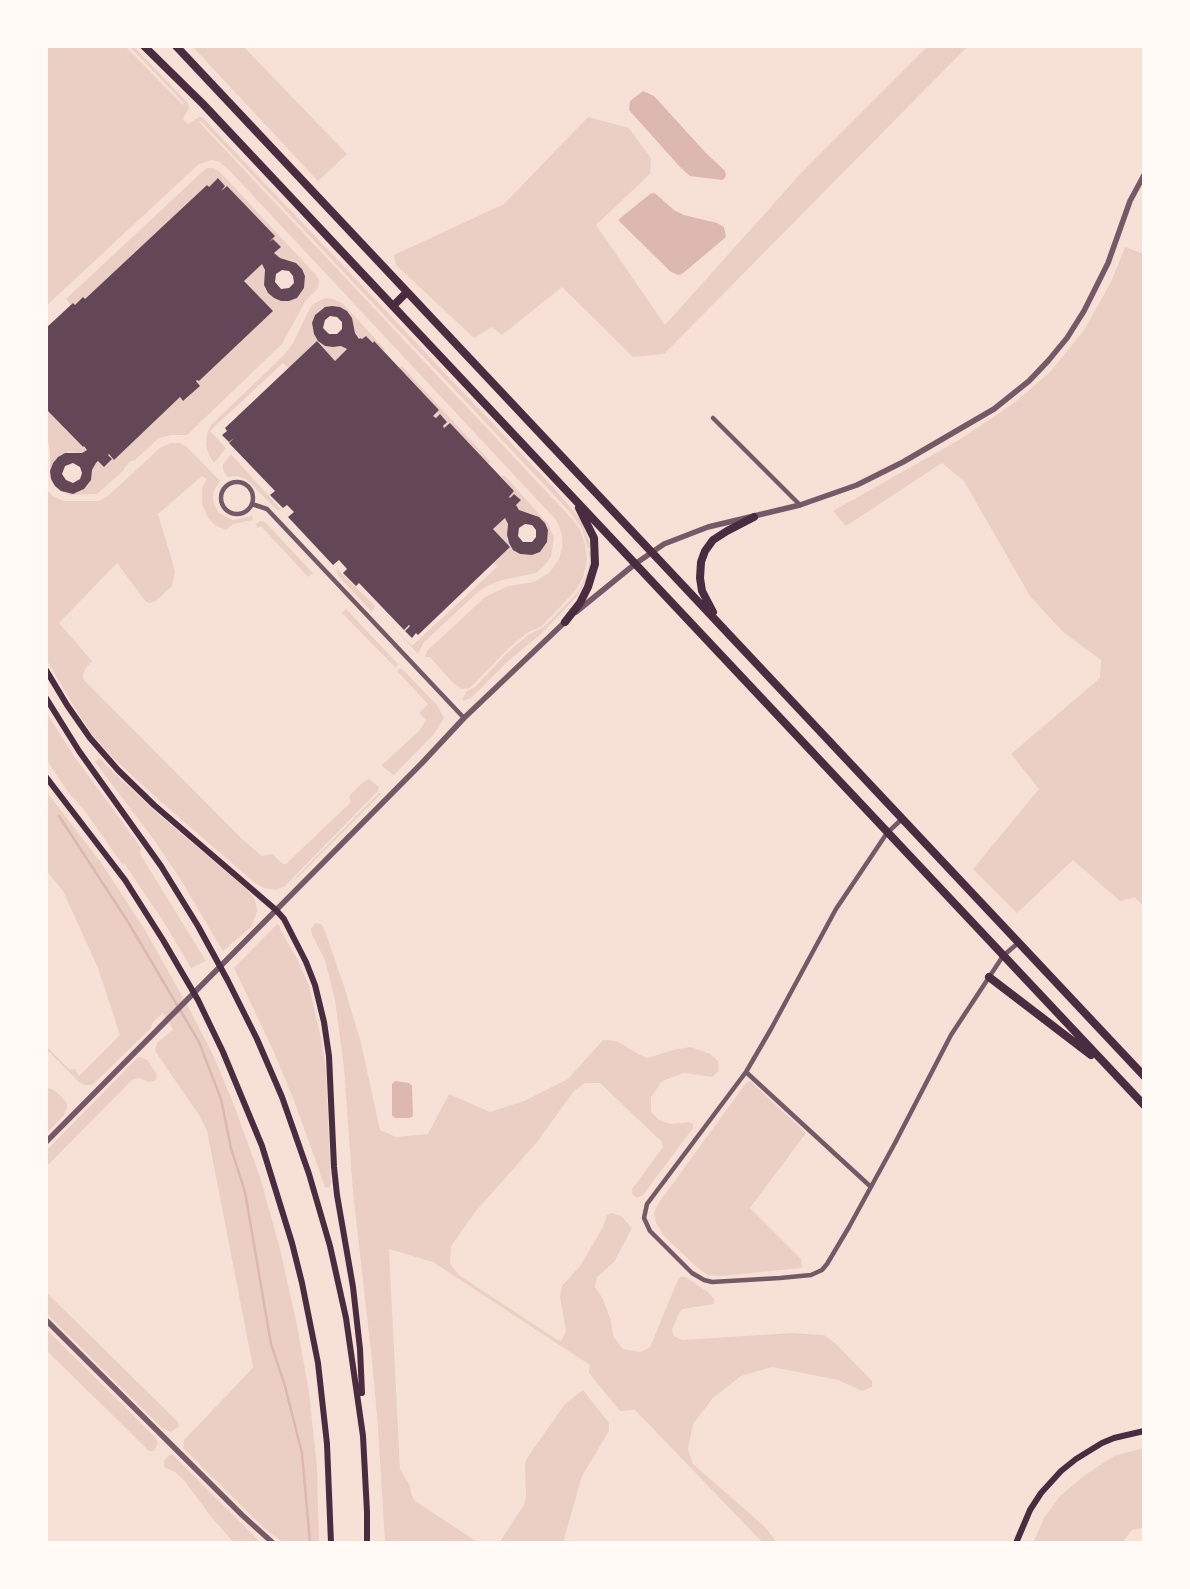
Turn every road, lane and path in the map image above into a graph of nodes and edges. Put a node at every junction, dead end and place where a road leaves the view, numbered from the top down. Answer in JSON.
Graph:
{"nodes":[{"id":1,"x":144,"y":46,"type":"edge"},
{"id":2,"x":176,"y":46,"type":"edge"},
{"id":3,"x":1144,"y":175,"type":"edge"},
{"id":4,"x":407,"y":292,"type":"junction"},
{"id":5,"x":393,"y":306,"type":"junction"},
{"id":6,"x":713,"y":418,"type":"dead end"},
{"id":7,"x":568,"y":492,"type":"junction"},
{"id":8,"x":252,"y":504,"type":"junction"},
{"id":9,"x":800,"y":505,"type":"junction"},
{"id":10,"x":754,"y":516,"type":"junction"},
{"id":11,"x":652,"y":551,"type":"junction"},
{"id":12,"x":635,"y":564,"type":"junction"},
{"id":13,"x":565,"y":622,"type":"junction"},
{"id":14,"x":727,"y":632,"type":"junction"},
{"id":15,"x":46,"y":670,"type":"edge"},
{"id":16,"x":46,"y":698,"type":"edge"},
{"id":17,"x":464,"y":718,"type":"junction"},
{"id":18,"x":46,"y":777,"type":"edge"},
{"id":19,"x":902,"y":819,"type":"junction"},
{"id":20,"x":887,"y":833,"type":"junction"},
{"id":21,"x":276,"y":910,"type":"junction"},
{"id":22,"x":1018,"y":943,"type":"junction"},
{"id":23,"x":1003,"y":956,"type":"junction"},
{"id":24,"x":990,"y":977,"type":"junction"},
{"id":25,"x":1109,"y":1069,"type":"junction"},
{"id":26,"x":746,"y":1072,"type":"junction"},
{"id":27,"x":1144,"y":1076,"type":"edge"},
{"id":28,"x":1144,"y":1105,"type":"edge"},
{"id":29,"x":46,"y":1142,"type":"edge"},
{"id":30,"x":871,"y":1187,"type":"junction"},
{"id":31,"x":46,"y":1320,"type":"edge"},
{"id":32,"x":1144,"y":1431,"type":"edge"},
{"id":33,"x":364,"y":1436,"type":"junction"},
{"id":34,"x":273,"y":1543,"type":"edge"},
{"id":35,"x":331,"y":1543,"type":"edge"},
{"id":36,"x":367,"y":1543,"type":"edge"},
{"id":37,"x":1016,"y":1543,"type":"edge"}],
"edges":[{"from":1,"to":5,"type":"main road"},
{"from":2,"to":4,"type":"main road"},
{"from":3,"to":9,"type":"street"},
{"from":4,"to":5,"type":"main road"},
{"from":4,"to":11,"type":"main road"},
{"from":5,"to":7,"type":"main road"},
{"from":6,"to":9,"type":"street"},
{"from":7,"to":12,"type":"main road"},
{"from":7,"to":13,"type":"main road"},
{"from":8,"to":8,"type":"street"},
{"from":8,"to":17,"type":"street"},
{"from":9,"to":10,"type":"street"},
{"from":10,"to":11,"type":"street"},
{"from":10,"to":14,"type":"main road"},
{"from":11,"to":12,"type":"street"},
{"from":11,"to":14,"type":"main road"},
{"from":12,"to":13,"type":"street"},
{"from":12,"to":20,"type":"main road"},
{"from":13,"to":17,"type":"street"},
{"from":14,"to":19,"type":"main road"},
{"from":15,"to":21,"type":"main road"},
{"from":16,"to":33,"type":"main road"},
{"from":17,"to":21,"type":"street"},
{"from":18,"to":35,"type":"main road"},
{"from":19,"to":20,"type":"street"},
{"from":19,"to":22,"type":"main road"},
{"from":20,"to":23,"type":"main road"},
{"from":20,"to":26,"type":"street"},
{"from":21,"to":29,"type":"street"},
{"from":21,"to":33,"type":"main road"},
{"from":22,"to":23,"type":"street"},
{"from":22,"to":27,"type":"main road"},
{"from":23,"to":24,"type":"street"},
{"from":23,"to":25,"type":"main road"},
{"from":24,"to":25,"type":"main road"},
{"from":24,"to":30,"type":"street"},
{"from":25,"to":28,"type":"main road"},
{"from":26,"to":30,"type":"street"},
{"from":26,"to":30,"type":"street"},
{"from":31,"to":34,"type":"street"},
{"from":32,"to":37,"type":"main road"},
{"from":33,"to":36,"type":"main road"}]}
